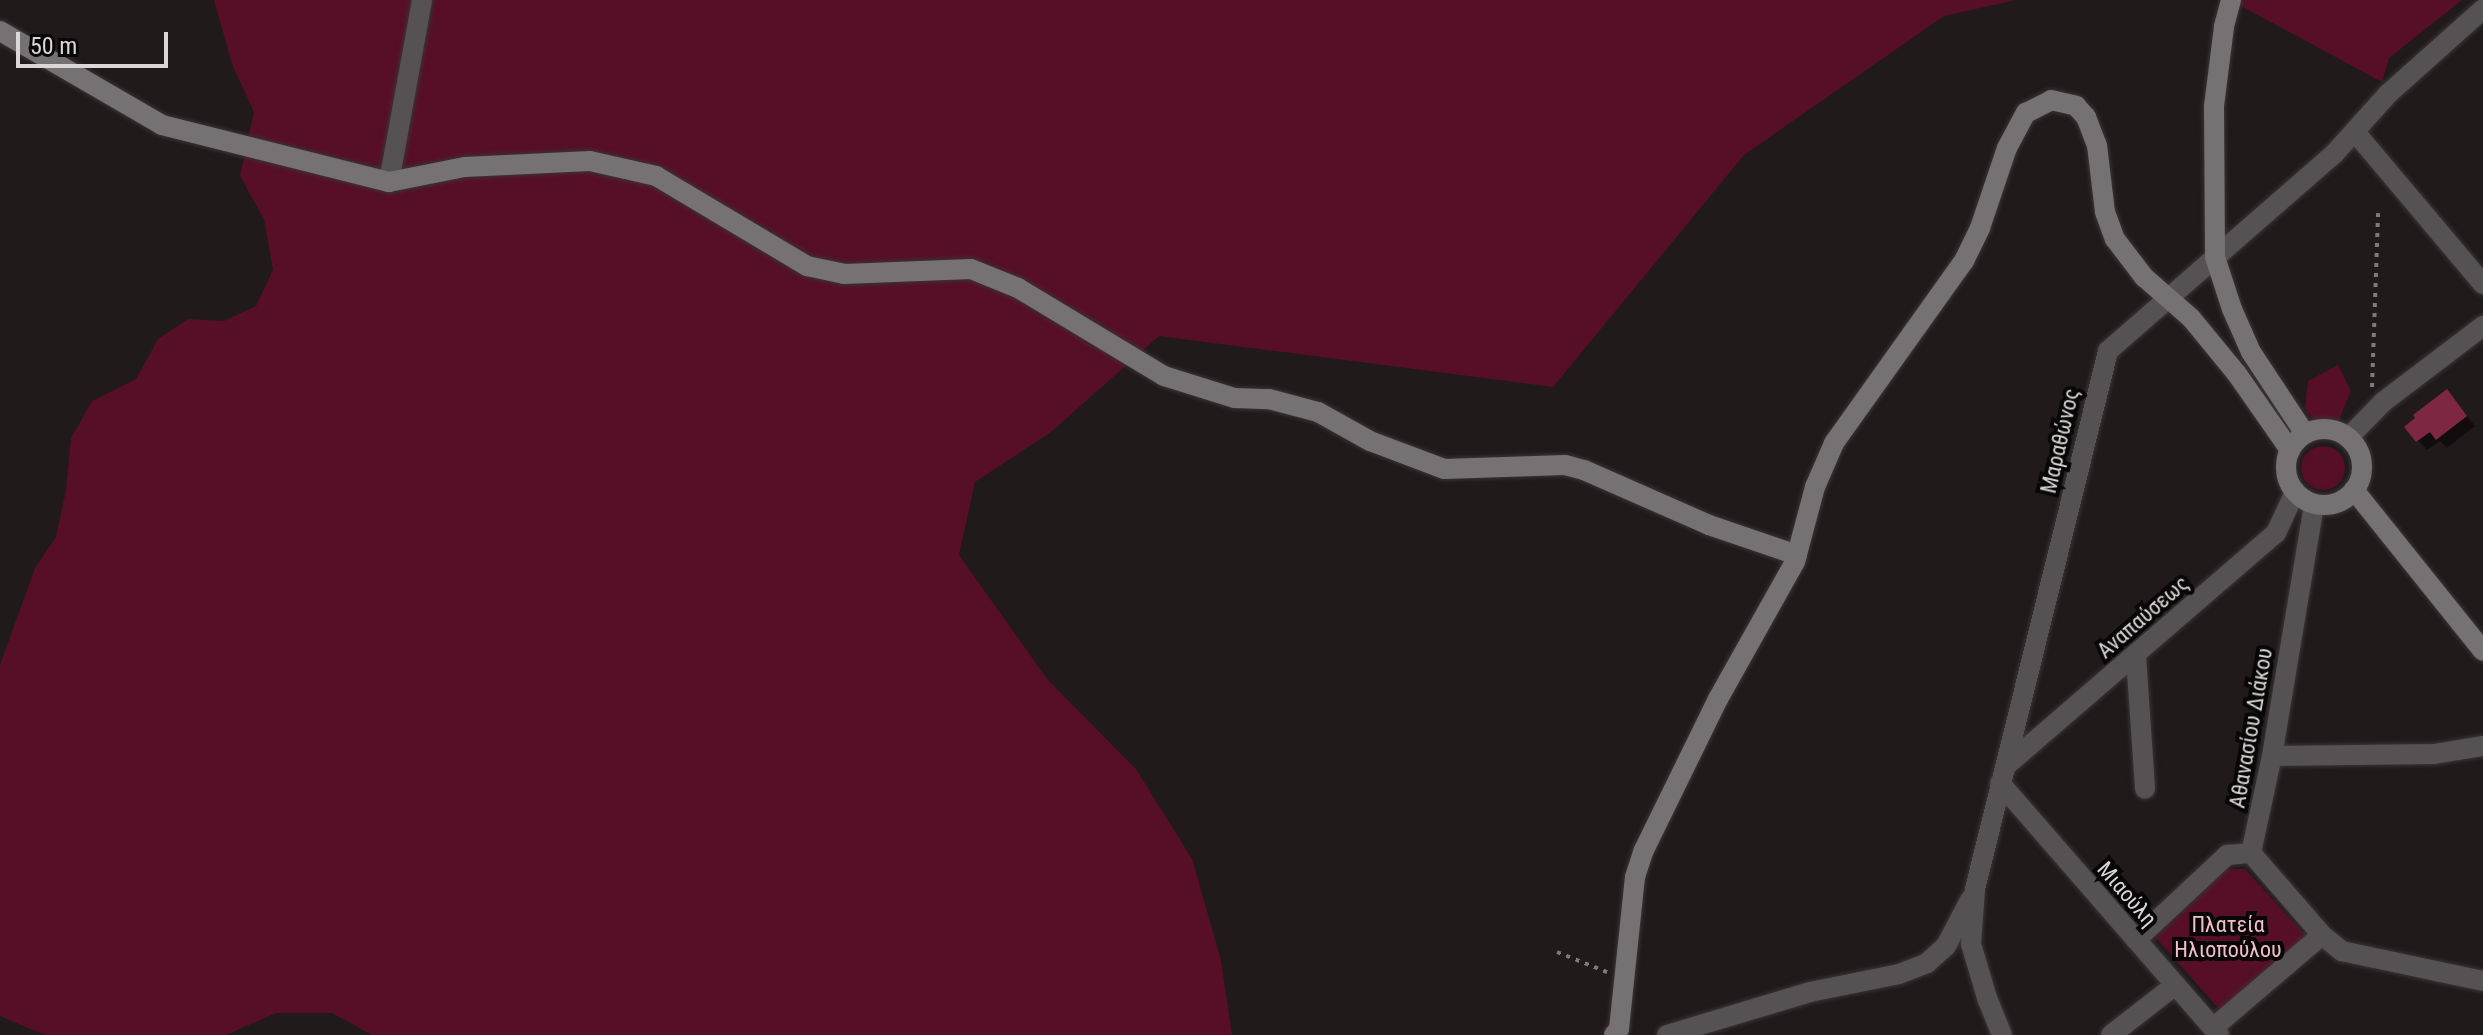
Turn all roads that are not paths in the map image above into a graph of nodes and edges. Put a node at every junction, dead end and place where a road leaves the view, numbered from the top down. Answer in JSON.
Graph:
{"nodes":[{"id":1,"x":422,"y":0,"type":"edge"},
{"id":2,"x":2231,"y":0,"type":"edge"},
{"id":3,"x":2483,"y":9,"type":"edge"},
{"id":4,"x":0,"y":31,"type":"edge"},
{"id":5,"x":2355,"y":132,"type":"junction"},
{"id":6,"x":389,"y":182,"type":"junction"},
{"id":7,"x":2215,"y":257,"type":"junction"},
{"id":8,"x":2483,"y":284,"type":"edge"},
{"id":9,"x":2168,"y":299,"type":"junction"},
{"id":10,"x":2483,"y":326,"type":"edge"},
{"id":11,"x":2305,"y":434,"type":"junction"},
{"id":12,"x":2348,"y":438,"type":"junction"},
{"id":13,"x":2290,"y":450,"type":"junction"},
{"id":14,"x":2354,"y":490,"type":"junction"},
{"id":15,"x":2295,"y":492,"type":"junction"},
{"id":16,"x":2314,"y":504,"type":"junction"},
{"id":17,"x":2276,"y":533,"type":"junction"},
{"id":18,"x":2307,"y":547,"type":"junction"},
{"id":19,"x":1797,"y":555,"type":"junction"},
{"id":20,"x":2483,"y":651,"type":"edge"},
{"id":21,"x":2136,"y":656,"type":"junction"},
{"id":22,"x":2483,"y":746,"type":"edge"},
{"id":23,"x":2272,"y":756,"type":"junction"},
{"id":24,"x":2004,"y":774,"type":"junction"},
{"id":25,"x":2145,"y":789,"type":"dead end"},
{"id":26,"x":2251,"y":853,"type":"junction"},
{"id":27,"x":1975,"y":889,"type":"junction"},
{"id":28,"x":2322,"y":935,"type":"junction"},
{"id":29,"x":2136,"y":940,"type":"junction"},
{"id":30,"x":2483,"y":981,"type":"edge"},
{"id":31,"x":2174,"y":986,"type":"junction"},
{"id":32,"x":2216,"y":1031,"type":"edge"},
{"id":33,"x":1614,"y":1035,"type":"edge"},
{"id":34,"x":1667,"y":1035,"type":"edge"},
{"id":35,"x":2002,"y":1035,"type":"edge"},
{"id":36,"x":2111,"y":1035,"type":"edge"}],
"edges":[{"from":1,"to":6,"type":"street"},
{"from":2,"to":7,"type":"street"},
{"from":3,"to":5,"type":"street","name":"Μαραθώνος"},
{"from":4,"to":6,"type":"street"},
{"from":5,"to":7,"type":"street","name":"Μαραθώνος"},
{"from":5,"to":8,"type":"street"},
{"from":6,"to":19,"type":"street"},
{"from":7,"to":9,"type":"street","name":"Μαραθώνος"},
{"from":7,"to":11,"type":"street"},
{"from":9,"to":13,"type":"street"},
{"from":9,"to":19,"type":"street"},
{"from":9,"to":24,"type":"street","name":"Μαραθώνος"},
{"from":10,"to":12,"type":"street"},
{"from":11,"to":12,"type":"street"},
{"from":11,"to":13,"type":"street"},
{"from":12,"to":14,"type":"street"},
{"from":13,"to":15,"type":"street"},
{"from":14,"to":16,"type":"street"},
{"from":14,"to":20,"type":"street"},
{"from":15,"to":16,"type":"street"},
{"from":15,"to":17,"type":"street","name":"Αναπαύσεως"},
{"from":16,"to":18,"type":"street","name":"Αθανασίου Διάκου"},
{"from":17,"to":18,"type":"street"},
{"from":17,"to":21,"type":"street","name":"Αναπαύσεως"},
{"from":18,"to":23,"type":"street","name":"Αθανασίου Διάκου"},
{"from":19,"to":33,"type":"street"},
{"from":21,"to":24,"type":"street","name":"Αναπαύσεως"},
{"from":21,"to":25,"type":"street"},
{"from":22,"to":23,"type":"street"},
{"from":23,"to":26,"type":"street","name":"Αθανασίου Διάκου"},
{"from":24,"to":27,"type":"street","name":"Μαραθώνος"},
{"from":24,"to":29,"type":"street","name":"Μιαούλη"},
{"from":26,"to":28,"type":"street"},
{"from":26,"to":29,"type":"street"},
{"from":27,"to":34,"type":"street"},
{"from":27,"to":35,"type":"street","name":"Μαραθώνος"},
{"from":28,"to":30,"type":"street"},
{"from":28,"to":32,"type":"street"},
{"from":29,"to":31,"type":"street","name":"Μιαούλη"},
{"from":31,"to":32,"type":"street","name":"Μιαούλη"},
{"from":31,"to":36,"type":"street"}]}
